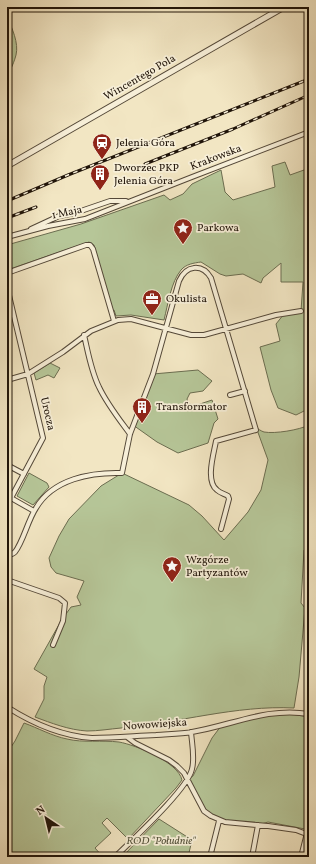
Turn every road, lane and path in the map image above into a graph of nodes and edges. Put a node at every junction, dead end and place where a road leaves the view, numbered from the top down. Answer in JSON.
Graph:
{"nodes":[{"id":1,"x":284,"y":7,"type":"edge"},
{"id":2,"x":309,"y":132,"type":"edge"},
{"id":3,"x":7,"y":166,"type":"edge"},
{"id":4,"x":129,"y":201,"type":"junction"},
{"id":5,"x":27,"y":231,"type":"junction"},
{"id":6,"x":7,"y":237,"type":"edge"},
{"id":7,"x":7,"y":273,"type":"edge"},
{"id":8,"x":7,"y":287,"type":"edge"},
{"id":9,"x":301,"y":311,"type":"dead end"},
{"id":10,"x":114,"y":321,"type":"junction"},
{"id":11,"x":165,"y":329,"type":"junction"},
{"id":12,"x":227,"y":329,"type":"junction"},
{"id":13,"x":84,"y":335,"type":"junction"},
{"id":14,"x":28,"y":374,"type":"junction"},
{"id":15,"x":7,"y":380,"type":"edge"},
{"id":16,"x":245,"y":391,"type":"junction"},
{"id":17,"x":230,"y":395,"type":"dead end"},
{"id":18,"x":130,"y":434,"type":"junction"},
{"id":19,"x":7,"y":465,"type":"edge"},
{"id":20,"x":24,"y":474,"type":"junction"},
{"id":21,"x":9,"y":499,"type":"edge"},
{"id":22,"x":34,"y":511,"type":"junction"},
{"id":23,"x":221,"y":529,"type":"dead end"},
{"id":24,"x":7,"y":556,"type":"edge"},
{"id":25,"x":7,"y":580,"type":"edge"},
{"id":26,"x":54,"y":645,"type":"dead end"},
{"id":27,"x":7,"y":707,"type":"edge"},
{"id":28,"x":309,"y":714,"type":"edge"},
{"id":29,"x":191,"y":732,"type":"junction"},
{"id":30,"x":127,"y":737,"type":"junction"},
{"id":31,"x":187,"y":780,"type":"junction"},
{"id":32,"x":219,"y":820,"type":"junction"},
{"id":33,"x":258,"y":825,"type":"junction"},
{"id":34,"x":308,"y":834,"type":"edge"},
{"id":35,"x":115,"y":857,"type":"edge"},
{"id":36,"x":210,"y":857,"type":"edge"},
{"id":37,"x":252,"y":857,"type":"edge"},
{"id":38,"x":301,"y":857,"type":"edge"}],
"edges":[{"from":1,"to":3,"type":"street","name":"Wincentego Pola"},
{"from":2,"to":4,"type":"street","name":"Krakowska"},
{"from":4,"to":5,"type":"street","name":"1 Maja"},
{"from":4,"to":5,"type":"street"},
{"from":5,"to":6,"type":"street","name":"1 Maja"},
{"from":7,"to":10,"type":"street"},
{"from":8,"to":14,"type":"street","name":"Urocza"},
{"from":9,"to":12,"type":"street"},
{"from":10,"to":11,"type":"street"},
{"from":10,"to":13,"type":"street"},
{"from":11,"to":12,"type":"street"},
{"from":11,"to":12,"type":"street"},
{"from":11,"to":18,"type":"street"},
{"from":12,"to":16,"type":"street"},
{"from":13,"to":14,"type":"street"},
{"from":13,"to":18,"type":"street"},
{"from":14,"to":15,"type":"street"},
{"from":14,"to":20,"type":"street","name":"Urocza"},
{"from":16,"to":17,"type":"street"},
{"from":16,"to":23,"type":"street"},
{"from":18,"to":22,"type":"street"},
{"from":19,"to":20,"type":"street"},
{"from":20,"to":21,"type":"street","name":"Urocza"},
{"from":21,"to":22,"type":"street"},
{"from":22,"to":24,"type":"street"},
{"from":25,"to":26,"type":"street"},
{"from":27,"to":30,"type":"street","name":"Nowowiejska"},
{"from":28,"to":29,"type":"street","name":"Nowowiejska"},
{"from":29,"to":30,"type":"street","name":"Nowowiejska"},
{"from":29,"to":31,"type":"street"},
{"from":30,"to":31,"type":"street"},
{"from":31,"to":32,"type":"street"},
{"from":31,"to":35,"type":"street"},
{"from":32,"to":33,"type":"street"},
{"from":32,"to":36,"type":"street"},
{"from":33,"to":34,"type":"street"},
{"from":33,"to":37,"type":"street"},
{"from":34,"to":38,"type":"street"}]}
